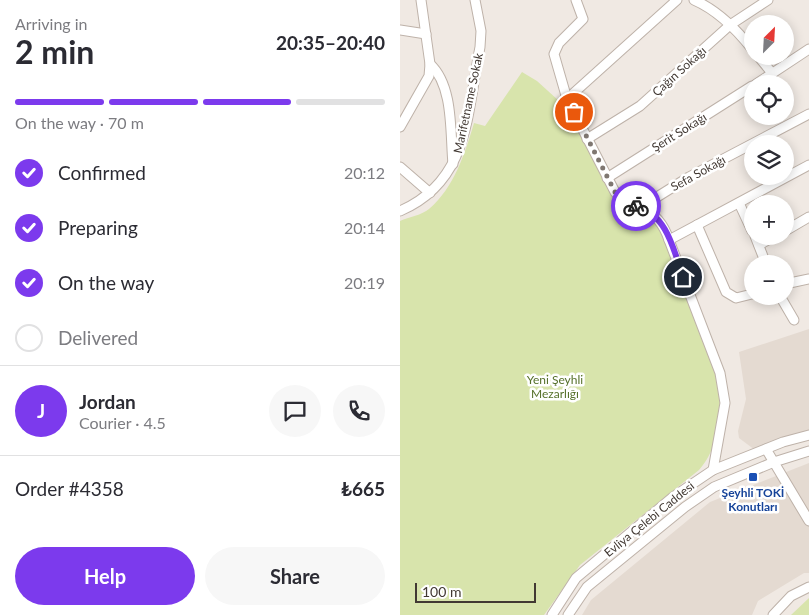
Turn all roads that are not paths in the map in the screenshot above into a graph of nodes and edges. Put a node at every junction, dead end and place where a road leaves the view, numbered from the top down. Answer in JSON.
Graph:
{"nodes":[{"id":1,"x":421,"y":0,"type":"edge"},
{"id":2,"x":475,"y":0,"type":"edge"},
{"id":3,"x":576,"y":0,"type":"edge"},
{"id":4,"x":677,"y":0,"type":"edge"},
{"id":5,"x":694,"y":0,"type":"edge"},
{"id":6,"x":768,"y":0,"type":"edge"},
{"id":7,"x":730,"y":25,"type":"junction"},
{"id":8,"x":400,"y":30,"type":"edge"},
{"id":9,"x":426,"y":34,"type":"junction"},
{"id":10,"x":744,"y":40,"type":"edge"},
{"id":11,"x":809,"y":50,"type":"edge"},
{"id":12,"x":430,"y":64,"type":"junction"},
{"id":13,"x":765,"y":65,"type":"edge"},
{"id":14,"x":772,"y":74,"type":"joint"},
{"id":15,"x":744,"y":91,"type":"edge"},
{"id":16,"x":567,"y":99,"type":"junction"},
{"id":17,"x":809,"y":114,"type":"edge"},
{"id":18,"x":400,"y":127,"type":"edge"},
{"id":19,"x":588,"y":139,"type":"junction"},
{"id":20,"x":453,"y":165,"type":"junction"},
{"id":21,"x":809,"y":166,"type":"edge"},
{"id":22,"x":400,"y":167,"type":"edge"},
{"id":23,"x":606,"y":178,"type":"junction"},
{"id":24,"x":430,"y":193,"type":"junction"},
{"id":25,"x":739,"y":203,"type":"junction"},
{"id":26,"x":641,"y":207,"type":"junction"},
{"id":27,"x":400,"y":211,"type":"edge"},
{"id":28,"x":744,"y":214,"type":"edge"},
{"id":29,"x":809,"y":217,"type":"edge"},
{"id":30,"x":697,"y":225,"type":"junction"},
{"id":31,"x":794,"y":225,"type":"edge"},
{"id":32,"x":669,"y":240,"type":"junction"},
{"id":33,"x":809,"y":279,"type":"edge"},
{"id":34,"x":794,"y":282,"type":"edge"},
{"id":35,"x":744,"y":296,"type":"edge"},
{"id":36,"x":785,"y":305,"type":"edge"},
{"id":37,"x":794,"y":320,"type":"dead end"},
{"id":38,"x":809,"y":435,"type":"edge"},
{"id":39,"x":766,"y":449,"type":"junction"},
{"id":40,"x":809,"y":451,"type":"edge"},
{"id":41,"x":774,"y":462,"type":"junction"},
{"id":42,"x":713,"y":470,"type":"junction"},
{"id":43,"x":809,"y":521,"type":"edge"},
{"id":44,"x":809,"y":586,"type":"edge"},
{"id":45,"x":552,"y":615,"type":"edge"},
{"id":46,"x":568,"y":615,"type":"edge"},
{"id":47,"x":773,"y":615,"type":"edge"}],
"edges":[{"from":1,"to":9,"type":"street"},
{"from":2,"to":20,"type":"street","name":"Marifetname Sokak"},
{"from":3,"to":16,"type":"street"},
{"from":4,"to":16,"type":"street"},
{"from":5,"to":7,"type":"street"},
{"from":6,"to":7,"type":"street","name":"Çağın Sokağı"},
{"from":7,"to":10,"type":"street"},
{"from":7,"to":19,"type":"street","name":"Çağın Sokağı"},
{"from":8,"to":9,"type":"street"},
{"from":9,"to":12,"type":"street"},
{"from":11,"to":14,"type":"street","name":"Şerit Sokağı"},
{"from":12,"to":18,"type":"street"},
{"from":12,"to":20,"type":"street"},
{"from":13,"to":14,"type":"street"},
{"from":15,"to":23,"type":"street","name":"Şerit Sokağı"},
{"from":16,"to":19,"type":"street"},
{"from":17,"to":26,"type":"street","name":"Sefa Sokağı"},
{"from":19,"to":23,"type":"street"},
{"from":20,"to":24,"type":"street","name":"Marifetname Sokak"},
{"from":21,"to":25,"type":"street"},
{"from":22,"to":24,"type":"street"},
{"from":23,"to":26,"type":"street"},
{"from":24,"to":27,"type":"street","name":"Marifetname Sokak"},
{"from":25,"to":28,"type":"street"},
{"from":25,"to":30,"type":"street"},
{"from":26,"to":32,"type":"street"},
{"from":29,"to":31,"type":"street"},
{"from":30,"to":32,"type":"street"},
{"from":30,"to":35,"type":"street"},
{"from":32,"to":42,"type":"street"},
{"from":33,"to":34,"type":"street"},
{"from":36,"to":37,"type":"street"},
{"from":38,"to":39,"type":"street","name":"Evliya Çelebi Caddesi"},
{"from":39,"to":41,"type":"street"},
{"from":39,"to":42,"type":"street","name":"Evliya Çelebi Caddesi"},
{"from":40,"to":41,"type":"street","name":"Evliya Çelebi Caddesi"},
{"from":41,"to":43,"type":"street"},
{"from":41,"to":46,"type":"street","name":"Evliya Çelebi Caddesi"},
{"from":42,"to":45,"type":"street","name":"Evliya Çelebi Caddesi"},
{"from":44,"to":47,"type":"street"}]}
